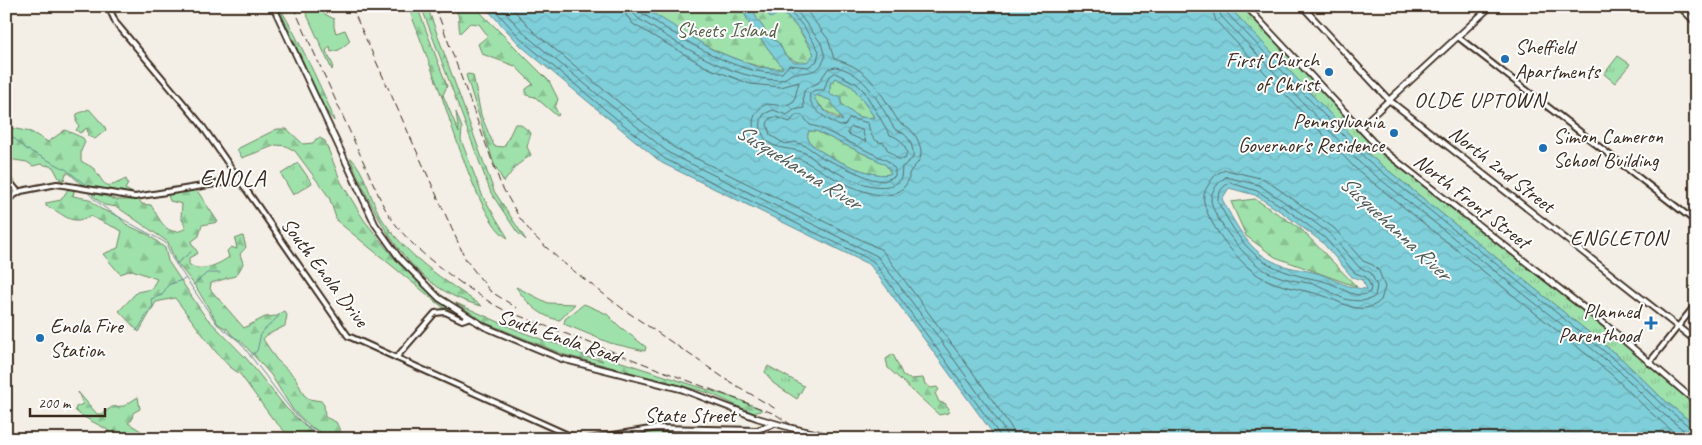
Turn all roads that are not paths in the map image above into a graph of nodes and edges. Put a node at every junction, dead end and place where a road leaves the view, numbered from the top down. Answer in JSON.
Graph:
{"nodes":[{"id":1,"x":108,"y":6,"type":"edge"},
{"id":2,"x":274,"y":6,"type":"edge"},
{"id":3,"x":1246,"y":6,"type":"edge"},
{"id":4,"x":1302,"y":6,"type":"edge"},
{"id":5,"x":1491,"y":6,"type":"edge"},
{"id":6,"x":1679,"y":6,"type":"edge"},
{"id":7,"x":1696,"y":23,"type":"edge"},
{"id":8,"x":1458,"y":37,"type":"junction"},
{"id":9,"x":1389,"y":100,"type":"junction"},
{"id":10,"x":1359,"y":128,"type":"junction"},
{"id":11,"x":6,"y":177,"type":"edge"},
{"id":12,"x":240,"y":180,"type":"junction"},
{"id":13,"x":18,"y":192,"type":"junction"},
{"id":14,"x":6,"y":200,"type":"edge"},
{"id":15,"x":1696,"y":222,"type":"edge"},
{"id":16,"x":1696,"y":304,"type":"edge"},
{"id":17,"x":468,"y":318,"type":"junction"},
{"id":18,"x":1678,"y":327,"type":"junction"},
{"id":19,"x":1696,"y":341,"type":"edge"},
{"id":20,"x":396,"y":358,"type":"junction"},
{"id":21,"x":1649,"y":363,"type":"junction"},
{"id":22,"x":1696,"y":402,"type":"edge"},
{"id":23,"x":766,"y":421,"type":"junction"},
{"id":24,"x":774,"y":424,"type":"junction"},
{"id":25,"x":762,"y":428,"type":"junction"},
{"id":26,"x":576,"y":438,"type":"edge"},
{"id":27,"x":588,"y":439,"type":"edge"},
{"id":28,"x":841,"y":439,"type":"edge"}],
"edges":[{"from":1,"to":12,"type":"main road","name":"South Enola Drive"},
{"from":2,"to":17,"type":"main road","name":"South Enola Road"},
{"from":3,"to":10,"type":"main road","name":"North Front Street"},
{"from":4,"to":9,"type":"main road","name":"North 2nd Street"},
{"from":5,"to":8,"type":"main road"},
{"from":6,"to":7,"type":"main road"},
{"from":8,"to":9,"type":"main road"},
{"from":8,"to":15,"type":"main road"},
{"from":9,"to":10,"type":"main road"},
{"from":9,"to":18,"type":"main road","name":"North 2nd Street"},
{"from":10,"to":21,"type":"main road","name":"North Front Street"},
{"from":11,"to":13,"type":"main road"},
{"from":12,"to":13,"type":"main road"},
{"from":12,"to":20,"type":"main road","name":"South Enola Drive"},
{"from":13,"to":14,"type":"main road"},
{"from":16,"to":18,"type":"main road"},
{"from":17,"to":20,"type":"main road"},
{"from":17,"to":23,"type":"main road","name":"South Enola Road"},
{"from":18,"to":19,"type":"main road","name":"North 2nd Street"},
{"from":18,"to":21,"type":"main road"},
{"from":20,"to":26,"type":"main road","name":"South Enola Drive"},
{"from":21,"to":22,"type":"main road","name":"North Front Street"},
{"from":23,"to":24,"type":"main road","name":"South Enola Road"},
{"from":23,"to":25,"type":"main road","name":"State Street"},
{"from":24,"to":25,"type":"main road","name":"State Street"},
{"from":24,"to":28,"type":"main road","name":"South Enola Road","bridge":true},
{"from":25,"to":27,"type":"main road","name":"State Street"}]}
